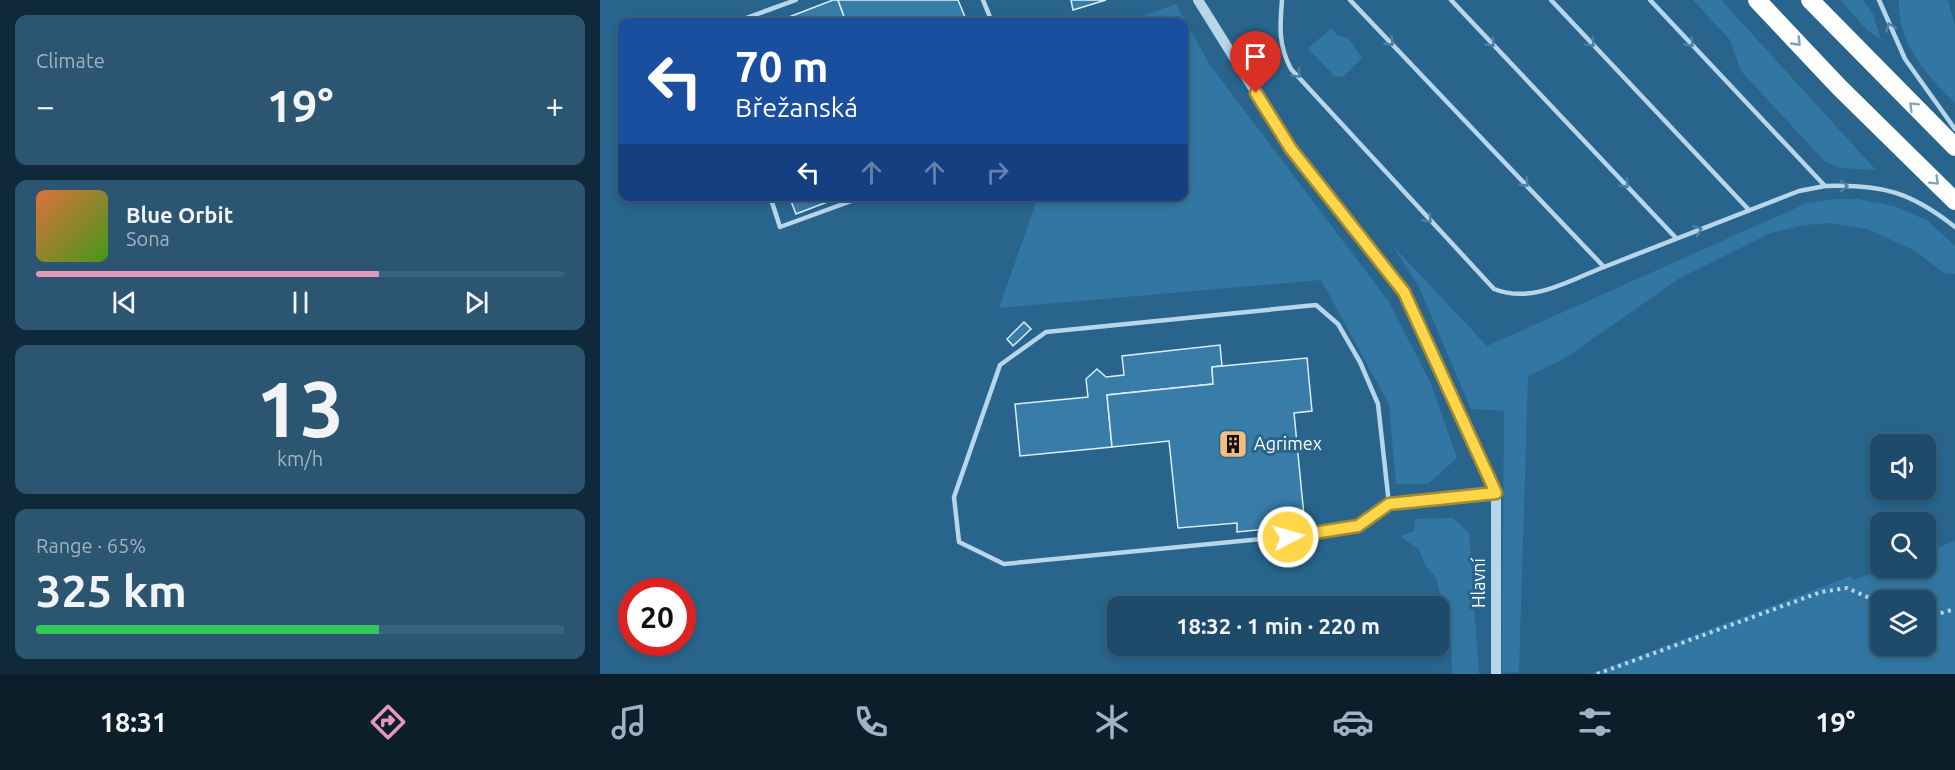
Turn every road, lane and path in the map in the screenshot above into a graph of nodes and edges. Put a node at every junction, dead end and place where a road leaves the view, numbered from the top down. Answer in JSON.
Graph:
{"nodes":[{"id":1,"x":796,"y":0,"type":"edge"},
{"id":2,"x":983,"y":0,"type":"edge"},
{"id":3,"x":1198,"y":0,"type":"edge"},
{"id":4,"x":1282,"y":0,"type":"edge"},
{"id":5,"x":1350,"y":0,"type":"edge"},
{"id":6,"x":1451,"y":0,"type":"edge"},
{"id":7,"x":1551,"y":0,"type":"edge"},
{"id":8,"x":1650,"y":0,"type":"edge"},
{"id":9,"x":1757,"y":0,"type":"edge"},
{"id":10,"x":1810,"y":0,"type":"edge"},
{"id":11,"x":1878,"y":0,"type":"edge"},
{"id":12,"x":746,"y":18,"type":"edge"},
{"id":13,"x":990,"y":18,"type":"edge"},
{"id":14,"x":1955,"y":129,"type":"edge"},
{"id":15,"x":1955,"y":147,"type":"edge"},
{"id":16,"x":1825,"y":186,"type":"junction"},
{"id":17,"x":772,"y":201,"type":"edge"},
{"id":18,"x":851,"y":201,"type":"edge"},
{"id":19,"x":1955,"y":201,"type":"edge"},
{"id":20,"x":1749,"y":210,"type":"junction"},
{"id":21,"x":1955,"y":227,"type":"edge"},
{"id":22,"x":1676,"y":238,"type":"junction"},
{"id":23,"x":1604,"y":267,"type":"junction"},
{"id":24,"x":1496,"y":493,"type":"junction"},
{"id":25,"x":1389,"y":504,"type":"junction"},
{"id":26,"x":1870,"y":598,"type":"edge"},
{"id":27,"x":1955,"y":609,"type":"edge"},
{"id":28,"x":1936,"y":614,"type":"edge"},
{"id":29,"x":1496,"y":674,"type":"edge"},
{"id":30,"x":1597,"y":674,"type":"edge"}],
"edges":[{"from":1,"to":12,"type":"lane"},
{"from":2,"to":13,"type":"lane"},
{"from":3,"to":24,"type":"street"},
{"from":4,"to":23,"type":"lane","one_way":true},
{"from":5,"to":23,"type":"lane","one_way":true},
{"from":6,"to":22,"type":"lane","one_way":true},
{"from":7,"to":20,"type":"lane","one_way":true},
{"from":8,"to":16,"type":"lane","one_way":true},
{"from":9,"to":19,"type":"highway","one_way":true},
{"from":15,"to":10,"type":"highway","one_way":true},
{"from":14,"to":11,"type":"lane","one_way":true},
{"from":16,"to":20,"type":"lane"},
{"from":16,"to":21,"type":"lane","one_way":true},
{"from":17,"to":18,"type":"lane"},
{"from":22,"to":20,"type":"lane","one_way":true},
{"from":22,"to":23,"type":"lane"},
{"from":24,"to":25,"type":"lane"},
{"from":24,"to":29,"type":"street","name":"Hlavní"},
{"from":25,"to":25,"type":"lane"},
{"from":26,"to":30,"type":"path"},
{"from":27,"to":28,"type":"path"}]}
